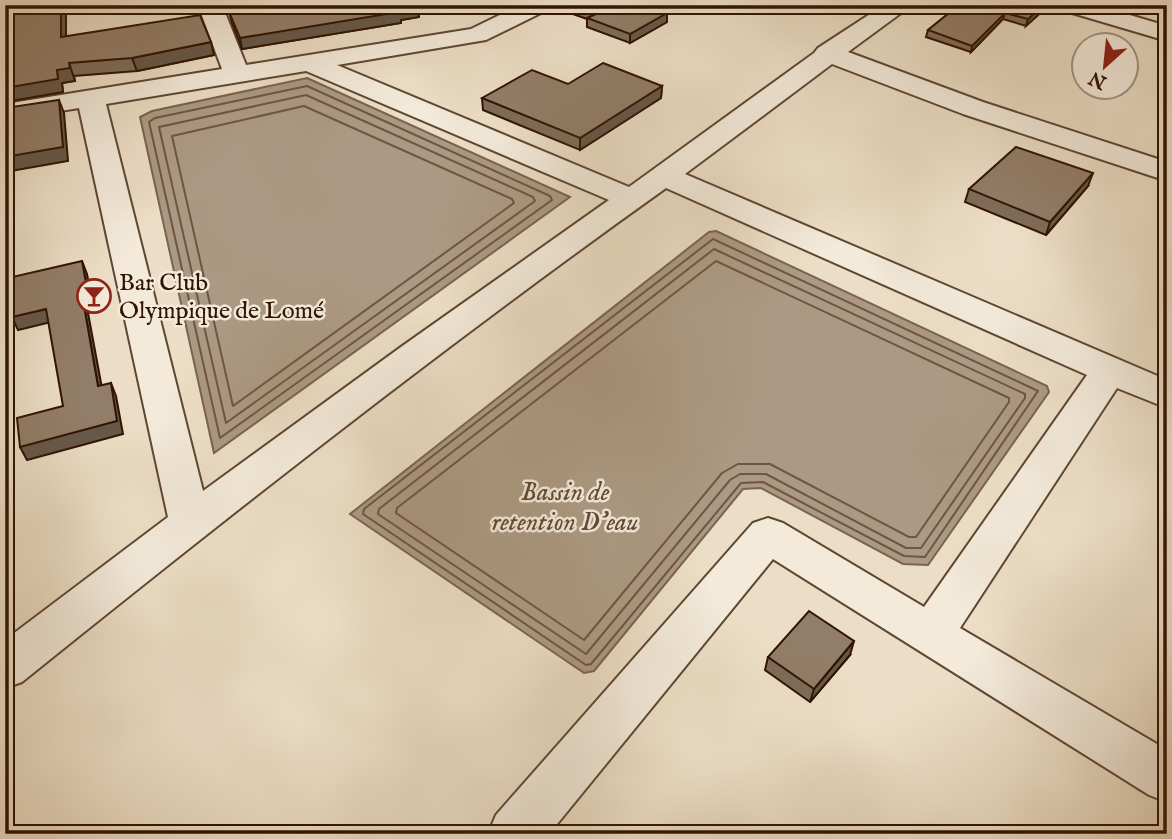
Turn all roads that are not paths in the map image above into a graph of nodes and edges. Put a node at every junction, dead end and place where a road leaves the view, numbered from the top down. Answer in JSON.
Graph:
{"nodes":[{"id":1,"x":210,"y":5,"type":"edge"},
{"id":2,"x":539,"y":5,"type":"edge"},
{"id":3,"x":900,"y":5,"type":"edge"},
{"id":4,"x":1070,"y":5,"type":"edge"},
{"id":5,"x":1167,"y":34,"type":"edge"},
{"id":6,"x":827,"y":53,"type":"junction"},
{"id":7,"x":307,"y":62,"type":"junction"},
{"id":8,"x":237,"y":74,"type":"junction"},
{"id":9,"x":91,"y":99,"type":"junction"},
{"id":10,"x":5,"y":112,"type":"edge"},
{"id":11,"x":1167,"y":172,"type":"edge"},
{"id":12,"x":664,"y":176,"type":"junction"},
{"id":13,"x":630,"y":198,"type":"junction"},
{"id":14,"x":1110,"y":371,"type":"junction"},
{"id":15,"x":1167,"y":395,"type":"edge"},
{"id":16,"x":190,"y":522,"type":"junction"},
{"id":17,"x":931,"y":634,"type":"junction"},
{"id":18,"x":5,"y":667,"type":"edge"},
{"id":19,"x":1167,"y":778,"type":"edge"},
{"id":20,"x":515,"y":834,"type":"edge"}],
"edges":[{"from":1,"to":8,"type":"street"},
{"from":2,"to":7,"type":"street"},
{"from":3,"to":6,"type":"street"},
{"from":4,"to":5,"type":"street"},
{"from":6,"to":11,"type":"street"},
{"from":6,"to":12,"type":"street"},
{"from":7,"to":8,"type":"street"},
{"from":7,"to":13,"type":"street"},
{"from":8,"to":9,"type":"street"},
{"from":9,"to":10,"type":"street"},
{"from":9,"to":16,"type":"street"},
{"from":12,"to":13,"type":"street"},
{"from":12,"to":14,"type":"street"},
{"from":13,"to":16,"type":"street"},
{"from":14,"to":15,"type":"street"},
{"from":14,"to":17,"type":"street"},
{"from":16,"to":18,"type":"street"},
{"from":17,"to":19,"type":"street"},
{"from":17,"to":20,"type":"street"}]}
